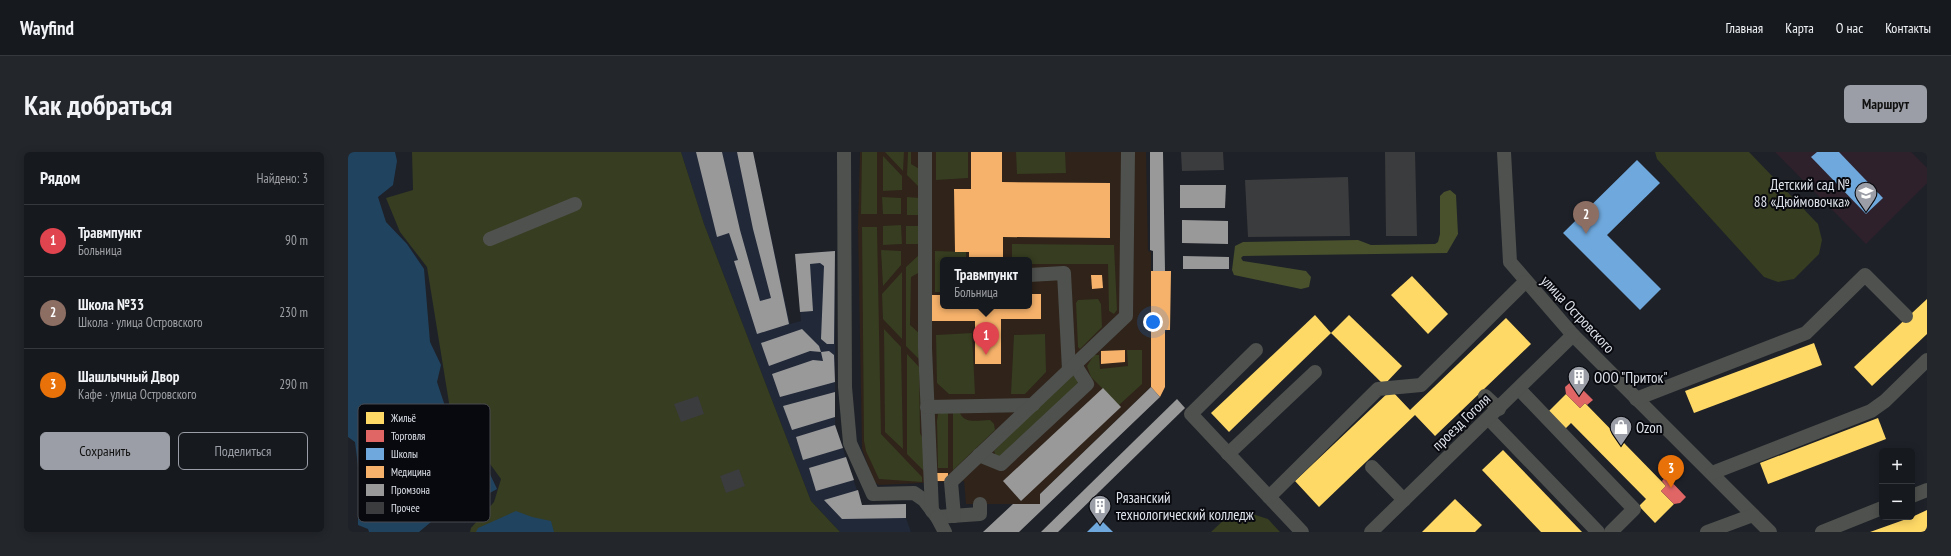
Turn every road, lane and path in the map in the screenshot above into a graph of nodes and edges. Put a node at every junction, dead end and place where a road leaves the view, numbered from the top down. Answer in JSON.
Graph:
{"nodes":[{"id":1,"x":844,"y":152,"type":"edge"},
{"id":2,"x":925,"y":152,"type":"edge"},
{"id":3,"x":1128,"y":152,"type":"edge"},
{"id":4,"x":1504,"y":152,"type":"edge"},
{"id":5,"x":575,"y":204,"type":"dead end"},
{"id":6,"x":490,"y":239,"type":"dead end"},
{"id":7,"x":1032,"y":275,"type":"edge"},
{"id":8,"x":1525,"y":282,"type":"junction"},
{"id":9,"x":1906,"y":316,"type":"dead end"},
{"id":10,"x":1573,"y":335,"type":"junction"},
{"id":11,"x":1256,"y":350,"type":"dead end"},
{"id":12,"x":1927,"y":360,"type":"edge"},
{"id":13,"x":1072,"y":367,"type":"junction"},
{"id":14,"x":1315,"y":372,"type":"dead end"},
{"id":15,"x":1519,"y":389,"type":"junction"},
{"id":16,"x":1485,"y":396,"type":"dead end"},
{"id":17,"x":1636,"y":399,"type":"junction"},
{"id":18,"x":1033,"y":404,"type":"junction"},
{"id":19,"x":927,"y":407,"type":"junction"},
{"id":20,"x":1494,"y":414,"type":"junction"},
{"id":21,"x":1228,"y":454,"type":"junction"},
{"id":22,"x":979,"y":456,"type":"junction"},
{"id":23,"x":1372,"y":467,"type":"dead end"},
{"id":24,"x":1712,"y":473,"type":"junction"},
{"id":25,"x":1927,"y":490,"type":"edge"},
{"id":26,"x":1915,"y":495,"type":"edge"},
{"id":27,"x":1269,"y":497,"type":"junction"},
{"id":28,"x":1404,"y":500,"type":"junction"},
{"id":29,"x":980,"y":504,"type":"dead end"},
{"id":30,"x":1879,"y":509,"type":"edge"},
{"id":31,"x":935,"y":514,"type":"junction"},
{"id":32,"x":1753,"y":515,"type":"junction"},
{"id":33,"x":954,"y":516,"type":"junction"},
{"id":34,"x":945,"y":532,"type":"edge"},
{"id":35,"x":1302,"y":532,"type":"edge"},
{"id":36,"x":1371,"y":532,"type":"edge"},
{"id":37,"x":1598,"y":532,"type":"edge"},
{"id":38,"x":1611,"y":532,"type":"edge"},
{"id":39,"x":1707,"y":532,"type":"edge"},
{"id":40,"x":1770,"y":532,"type":"edge"},
{"id":41,"x":1822,"y":532,"type":"edge"}],
"edges":[{"from":1,"to":31,"type":"street"},
{"from":2,"to":19,"type":"street"},
{"from":3,"to":13,"type":"street"},
{"from":4,"to":8,"type":"street","name":"улица Островского"},
{"from":5,"to":6,"type":"street"},
{"from":7,"to":13,"type":"street"},
{"from":8,"to":10,"type":"street","name":"улица Островского"},
{"from":8,"to":27,"type":"street"},
{"from":9,"to":17,"type":"street"},
{"from":10,"to":15,"type":"street","name":"проезд Гоголя"},
{"from":10,"to":17,"type":"street","name":"улица Островского"},
{"from":11,"to":21,"type":"street"},
{"from":12,"to":24,"type":"street"},
{"from":13,"to":18,"type":"street"},
{"from":13,"to":22,"type":"street"},
{"from":14,"to":21,"type":"street"},
{"from":15,"to":20,"type":"street","name":"проезд Гоголя"},
{"from":15,"to":38,"type":"street"},
{"from":16,"to":20,"type":"street"},
{"from":17,"to":24,"type":"street","name":"улица Островского"},
{"from":18,"to":19,"type":"street"},
{"from":18,"to":22,"type":"street"},
{"from":19,"to":31,"type":"street"},
{"from":20,"to":28,"type":"street","name":"проезд Гоголя"},
{"from":20,"to":37,"type":"street"},
{"from":21,"to":27,"type":"street"},
{"from":22,"to":33,"type":"street"},
{"from":23,"to":28,"type":"street"},
{"from":24,"to":32,"type":"street","name":"улица Островского"},
{"from":25,"to":26,"type":"street"},
{"from":27,"to":35,"type":"street"},
{"from":28,"to":36,"type":"street","name":"проезд Гоголя"},
{"from":29,"to":33,"type":"street"},
{"from":30,"to":41,"type":"street"},
{"from":31,"to":33,"type":"street"},
{"from":31,"to":34,"type":"street"},
{"from":32,"to":39,"type":"street"},
{"from":32,"to":40,"type":"street","name":"улица Островского"}]}
